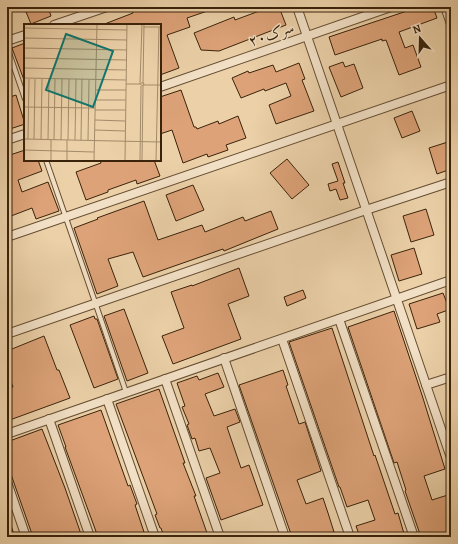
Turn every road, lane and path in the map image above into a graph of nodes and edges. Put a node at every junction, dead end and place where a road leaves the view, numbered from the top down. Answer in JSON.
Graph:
{"nodes":[{"id":1,"x":107,"y":7,"type":"edge"},
{"id":2,"x":297,"y":7,"type":"edge"},
{"id":3,"x":390,"y":7,"type":"edge"},
{"id":4,"x":443,"y":7,"type":"edge"},
{"id":5,"x":57,"y":24,"type":"edge"},
{"id":6,"x":451,"y":30,"type":"edge"},
{"id":7,"x":24,"y":35,"type":"edge"},
{"id":8,"x":307,"y":37,"type":"junction"},
{"id":9,"x":7,"y":41,"type":"edge"},
{"id":10,"x":7,"y":47,"type":"edge"},
{"id":11,"x":451,"y":85,"type":"edge"},
{"id":12,"x":161,"y":87,"type":"edge"},
{"id":13,"x":24,"y":97,"type":"edge"},
{"id":14,"x":337,"y":124,"type":"junction"},
{"id":15,"x":24,"y":134,"type":"edge"},
{"id":16,"x":7,"y":140,"type":"edge"},
{"id":17,"x":46,"y":161,"type":"edge"},
{"id":18,"x":451,"y":182,"type":"edge"},
{"id":19,"x":366,"y":210,"type":"junction"},
{"id":20,"x":65,"y":217,"type":"junction"},
{"id":21,"x":7,"y":237,"type":"edge"},
{"id":22,"x":451,"y":280,"type":"edge"},
{"id":23,"x":397,"y":299,"type":"junction"},
{"id":24,"x":95,"y":304,"type":"junction"},
{"id":25,"x":339,"y":319,"type":"junction"},
{"id":26,"x":7,"y":334,"type":"edge"},
{"id":27,"x":282,"y":339,"type":"junction"},
{"id":28,"x":224,"y":358,"type":"junction"},
{"id":29,"x":451,"y":377,"type":"edge"},
{"id":30,"x":165,"y":379,"type":"junction"},
{"id":31,"x":426,"y":385,"type":"junction"},
{"id":32,"x":126,"y":392,"type":"junction"},
{"id":33,"x":107,"y":399,"type":"junction"},
{"id":34,"x":49,"y":419,"type":"junction"},
{"id":35,"x":7,"y":434,"type":"edge"},
{"id":36,"x":451,"y":458,"type":"edge"},
{"id":37,"x":7,"y":482,"type":"edge"},
{"id":38,"x":26,"y":537,"type":"edge"},
{"id":39,"x":90,"y":537,"type":"edge"},
{"id":40,"x":155,"y":537,"type":"edge"},
{"id":41,"x":220,"y":537,"type":"edge"},
{"id":42,"x":285,"y":537,"type":"edge"},
{"id":43,"x":350,"y":537,"type":"edge"},
{"id":44,"x":414,"y":537,"type":"edge"}],
"edges":[{"from":1,"to":5,"type":"street"},
{"from":2,"to":8,"type":"street"},
{"from":3,"to":8,"type":"street","name":"سرک۲۰"},
{"from":4,"to":6,"type":"lane"},
{"from":7,"to":9,"type":"street"},
{"from":8,"to":12,"type":"street","name":"سرک۲۰"},
{"from":8,"to":14,"type":"street"},
{"from":10,"to":13,"type":"lane"},
{"from":11,"to":14,"type":"street"},
{"from":14,"to":19,"type":"street"},
{"from":14,"to":20,"type":"street"},
{"from":15,"to":16,"type":"street"},
{"from":17,"to":20,"type":"lane"},
{"from":18,"to":19,"type":"street"},
{"from":19,"to":23,"type":"street"},
{"from":19,"to":24,"type":"street"},
{"from":20,"to":21,"type":"street"},
{"from":20,"to":24,"type":"lane"},
{"from":22,"to":23,"type":"street"},
{"from":23,"to":25,"type":"street"},
{"from":23,"to":31,"type":"street"},
{"from":24,"to":26,"type":"street"},
{"from":24,"to":32,"type":"lane"},
{"from":25,"to":27,"type":"street"},
{"from":25,"to":44,"type":"street"},
{"from":27,"to":28,"type":"street"},
{"from":27,"to":43,"type":"street"},
{"from":28,"to":30,"type":"street"},
{"from":28,"to":42,"type":"street"},
{"from":29,"to":31,"type":"street"},
{"from":30,"to":32,"type":"street"},
{"from":30,"to":41,"type":"street"},
{"from":31,"to":36,"type":"street"},
{"from":32,"to":33,"type":"street"},
{"from":33,"to":34,"type":"street"},
{"from":33,"to":40,"type":"street"},
{"from":34,"to":35,"type":"street"},
{"from":34,"to":39,"type":"street"},
{"from":37,"to":38,"type":"street"}]}
